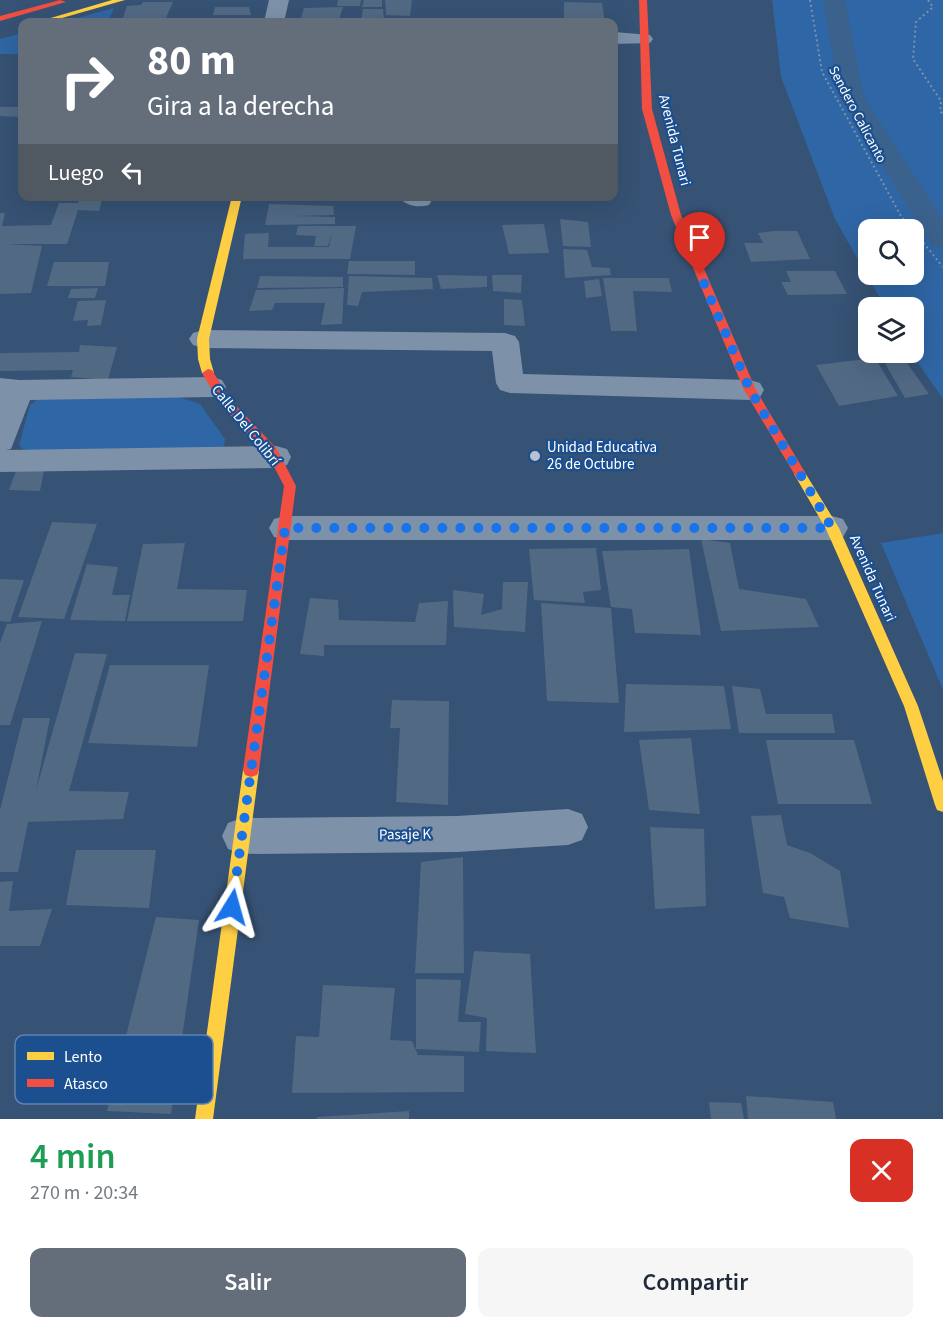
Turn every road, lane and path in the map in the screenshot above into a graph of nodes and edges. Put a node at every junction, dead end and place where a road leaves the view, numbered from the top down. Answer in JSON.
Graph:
{"nodes":[{"id":1,"x":70,"y":0,"type":"edge"},
{"id":2,"x":121,"y":0,"type":"edge"},
{"id":3,"x":279,"y":0,"type":"edge"},
{"id":4,"x":643,"y":0,"type":"edge"},
{"id":5,"x":810,"y":0,"type":"edge"},
{"id":6,"x":928,"y":0,"type":"edge"},
{"id":7,"x":100,"y":3,"type":"edge"},
{"id":8,"x":53,"y":18,"type":"edge"},
{"id":9,"x":275,"y":18,"type":"edge"},
{"id":10,"x":0,"y":19,"type":"edge"},
{"id":11,"x":618,"y":38,"type":"edge"},
{"id":12,"x":643,"y":39,"type":"junction"},
{"id":13,"x":943,"y":114,"type":"edge"},
{"id":14,"x":236,"y":201,"type":"edge"},
{"id":15,"x":904,"y":219,"type":"edge"},
{"id":16,"x":924,"y":244,"type":"edge"},
{"id":17,"x":943,"y":267,"type":"edge"},
{"id":18,"x":203,"y":339,"type":"junction"},
{"id":19,"x":212,"y":387,"type":"junction"},
{"id":20,"x":10,"y":389,"type":"edge"},
{"id":21,"x":750,"y":390,"type":"junction"},
{"id":22,"x":0,"y":441,"type":"edge"},
{"id":23,"x":276,"y":457,"type":"junction"},
{"id":24,"x":0,"y":461,"type":"edge"},
{"id":25,"x":285,"y":528,"type":"junction"},
{"id":26,"x":832,"y":528,"type":"junction"},
{"id":27,"x":943,"y":805,"type":"edge"},
{"id":28,"x":568,"y":827,"type":"dead end"},
{"id":29,"x":242,"y":836,"type":"junction"},
{"id":30,"x":213,"y":1052,"type":"edge"},
{"id":31,"x":206,"y":1104,"type":"edge"},
{"id":32,"x":204,"y":1119,"type":"edge"}],
"edges":[{"from":1,"to":10,"type":"street"},
{"from":2,"to":7,"type":"street"},
{"from":3,"to":9,"type":"street"},
{"from":4,"to":12,"type":"street","name":"Avenida Tunari"},
{"from":5,"to":15,"type":"path","name":"Sendero Calicanto"},
{"from":6,"to":13,"type":"path"},
{"from":7,"to":8,"type":"street"},
{"from":11,"to":12,"type":"street"},
{"from":12,"to":21,"type":"street","name":"Avenida Tunari"},
{"from":14,"to":18,"type":"street","name":"Calle Del Colibrí"},
{"from":16,"to":17,"type":"path","name":"Sendero Calicanto"},
{"from":18,"to":19,"type":"street","name":"Calle Del Colibrí"},
{"from":18,"to":21,"type":"street"},
{"from":19,"to":20,"type":"street"},
{"from":19,"to":23,"type":"street","name":"Calle Del Colibrí"},
{"from":20,"to":22,"type":"street"},
{"from":21,"to":26,"type":"street","name":"Avenida Tunari"},
{"from":23,"to":24,"type":"street"},
{"from":23,"to":25,"type":"street","name":"Calle Del Colibrí"},
{"from":25,"to":26,"type":"street"},
{"from":25,"to":29,"type":"street","name":"Calle Del Colibrí"},
{"from":26,"to":27,"type":"street","name":"Avenida Tunari"},
{"from":28,"to":29,"type":"street","name":"Pasaje K"},
{"from":29,"to":30,"type":"street","name":"Calle Del Colibrí"},
{"from":31,"to":32,"type":"street","name":"Calle Del Colibrí"}]}
